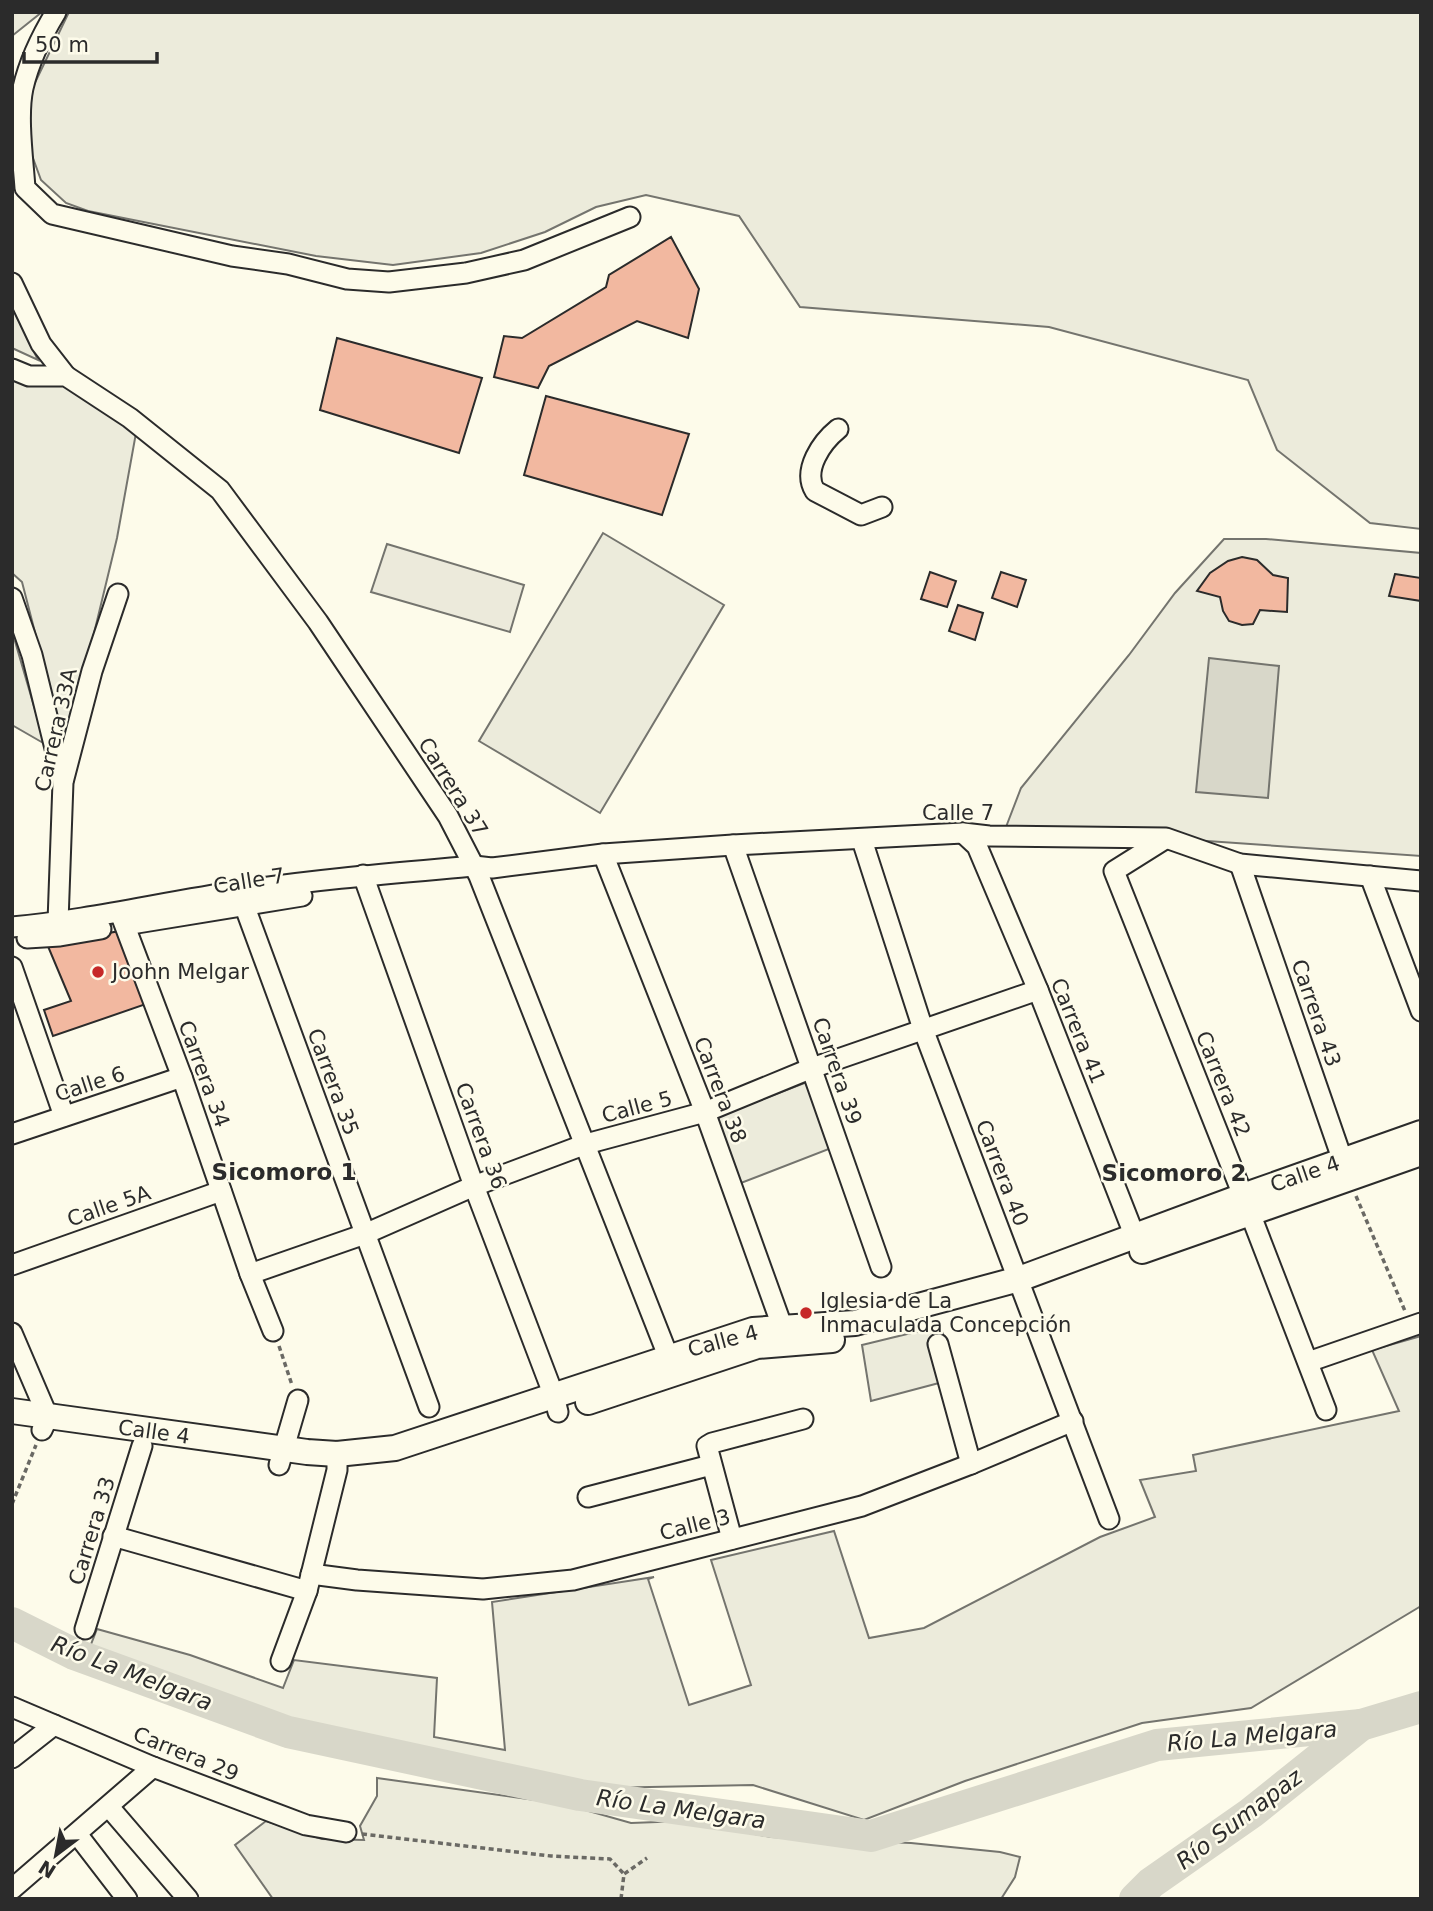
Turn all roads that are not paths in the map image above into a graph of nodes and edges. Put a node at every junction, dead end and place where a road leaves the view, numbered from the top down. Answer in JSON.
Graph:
{"nodes":[{"id":1,"x":56,"y":12,"type":"edge"},
{"id":2,"x":630,"y":217,"type":"dead end"},
{"id":3,"x":12,"y":282,"type":"edge"},
{"id":4,"x":12,"y":369,"type":"edge"},
{"id":5,"x":66,"y":376,"type":"junction"},
{"id":6,"x":838,"y":429,"type":"dead end"},
{"id":7,"x":882,"y":507,"type":"dead end"},
{"id":8,"x":118,"y":594,"type":"dead end"},
{"id":9,"x":12,"y":598,"type":"edge"},
{"id":10,"x":63,"y":782,"type":"junction"},
{"id":11,"x":963,"y":833,"type":"junction"},
{"id":12,"x":1166,"y":838,"type":"junction"},
{"id":13,"x":862,"y":840,"type":"junction"},
{"id":14,"x":733,"y":845,"type":"junction"},
{"id":15,"x":603,"y":854,"type":"junction"},
{"id":16,"x":1240,"y":864,"type":"junction"},
{"id":17,"x":482,"y":870,"type":"junction"},
{"id":18,"x":1370,"y":876,"type":"junction"},
{"id":19,"x":365,"y":881,"type":"junction"},
{"id":20,"x":1421,"y":881,"type":"edge"},
{"id":21,"x":242,"y":898,"type":"junction"},
{"id":22,"x":122,"y":918,"type":"junction"},
{"id":23,"x":58,"y":922,"type":"junction"},
{"id":24,"x":12,"y":927,"type":"edge"},
{"id":25,"x":12,"y":939,"type":"edge"},
{"id":26,"x":12,"y":967,"type":"edge"},
{"id":27,"x":1038,"y":990,"type":"junction"},
{"id":28,"x":1421,"y":1011,"type":"edge"},
{"id":29,"x":923,"y":1029,"type":"junction"},
{"id":30,"x":812,"y":1068,"type":"junction"},
{"id":31,"x":182,"y":1077,"type":"junction"},
{"id":32,"x":705,"y":1112,"type":"junction"},
{"id":33,"x":64,"y":1116,"type":"junction"},
{"id":34,"x":1421,"y":1133,"type":"edge"},
{"id":35,"x":12,"y":1134,"type":"edge"},
{"id":36,"x":586,"y":1144,"type":"junction"},
{"id":37,"x":1421,"y":1153,"type":"edge"},
{"id":38,"x":1345,"y":1169,"type":"junction"},
{"id":39,"x":474,"y":1186,"type":"junction"},
{"id":40,"x":221,"y":1191,"type":"junction"},
{"id":41,"x":1247,"y":1204,"type":"junction"},
{"id":42,"x":365,"y":1234,"type":"junction"},
{"id":43,"x":1138,"y":1244,"type":"junction"},
{"id":44,"x":12,"y":1265,"type":"edge"},
{"id":45,"x":881,"y":1267,"type":"dead end"},
{"id":46,"x":250,"y":1273,"type":"junction"},
{"id":47,"x":1022,"y":1286,"type":"junction"},
{"id":48,"x":1416,"y":1325,"type":"edge"},
{"id":49,"x":274,"y":1331,"type":"road end"},
{"id":50,"x":12,"y":1333,"type":"edge"},
{"id":51,"x":786,"y":1336,"type":"junction"},
{"id":52,"x":938,"y":1344,"type":"dead end"},
{"id":53,"x":1308,"y":1362,"type":"junction"},
{"id":54,"x":671,"y":1364,"type":"junction"},
{"id":55,"x":298,"y":1400,"type":"road end"},
{"id":56,"x":556,"y":1404,"type":"junction"},
{"id":57,"x":429,"y":1407,"type":"dead end"},
{"id":58,"x":1326,"y":1410,"type":"dead end"},
{"id":59,"x":12,"y":1411,"type":"edge"},
{"id":60,"x":803,"y":1419,"type":"dead end"},
{"id":61,"x":1073,"y":1420,"type":"junction"},
{"id":62,"x":45,"y":1424,"type":"junction"},
{"id":63,"x":12,"y":1426,"type":"edge"},
{"id":64,"x":142,"y":1446,"type":"junction"},
{"id":65,"x":281,"y":1457,"type":"junction"},
{"id":66,"x":337,"y":1462,"type":"junction"},
{"id":67,"x":971,"y":1464,"type":"junction"},
{"id":68,"x":711,"y":1465,"type":"junction"},
{"id":69,"x":588,"y":1497,"type":"dead end"},
{"id":70,"x":1109,"y":1519,"type":"dead end"},
{"id":71,"x":113,"y":1536,"type":"junction"},
{"id":72,"x":732,"y":1539,"type":"junction"},
{"id":73,"x":309,"y":1582,"type":"junction"},
{"id":74,"x":85,"y":1629,"type":"dead end"},
{"id":75,"x":281,"y":1661,"type":"dead end"},
{"id":76,"x":12,"y":1707,"type":"edge"},
{"id":77,"x":54,"y":1725,"type":"junction"},
{"id":78,"x":12,"y":1758,"type":"edge"},
{"id":79,"x":153,"y":1767,"type":"junction"},
{"id":80,"x":108,"y":1807,"type":"junction"},
{"id":81,"x":346,"y":1832,"type":"road end"},
{"id":82,"x":77,"y":1834,"type":"junction"},
{"id":83,"x":12,"y":1889,"type":"edge"},
{"id":84,"x":127,"y":1899,"type":"edge"},
{"id":85,"x":188,"y":1899,"type":"edge"}],
"edges":[{"from":1,"to":2,"type":"street"},
{"from":3,"to":5,"type":"street"},
{"from":4,"to":5,"type":"street"},
{"from":5,"to":17,"type":"street","name":"Carrera 37"},
{"from":6,"to":7,"type":"street"},
{"from":8,"to":10,"type":"street","name":"Carrera 33A"},
{"from":9,"to":10,"type":"street"},
{"from":10,"to":23,"type":"street","name":"Carrera 33A"},
{"from":11,"to":12,"type":"street","name":"Calle 7"},
{"from":11,"to":13,"type":"street","name":"Calle 7"},
{"from":11,"to":27,"type":"street","name":"Carrera 41"},
{"from":12,"to":16,"type":"street","name":"Calle 7"},
{"from":12,"to":41,"type":"street","name":"Carrera 42"},
{"from":13,"to":14,"type":"street","name":"Calle 7"},
{"from":13,"to":29,"type":"street","name":"Carrera 40"},
{"from":14,"to":15,"type":"street","name":"Calle 7"},
{"from":14,"to":30,"type":"street","name":"Carrera 39"},
{"from":15,"to":17,"type":"street","name":"Calle 7"},
{"from":15,"to":32,"type":"street","name":"Carrera 38"},
{"from":16,"to":18,"type":"street","name":"Calle 7"},
{"from":16,"to":38,"type":"street","name":"Carrera 43"},
{"from":17,"to":19,"type":"street","name":"Calle 7"},
{"from":17,"to":36,"type":"street","name":"Carrera 37"},
{"from":18,"to":20,"type":"street","name":"Calle 7"},
{"from":18,"to":28,"type":"street"},
{"from":19,"to":21,"type":"street","name":"Calle 7"},
{"from":19,"to":39,"type":"street","name":"Carrera 36"},
{"from":21,"to":22,"type":"street","name":"Calle 7"},
{"from":21,"to":42,"type":"street","name":"Carrera 35"},
{"from":22,"to":23,"type":"street","name":"Calle 7"},
{"from":22,"to":25,"type":"street","name":"Calle 7"},
{"from":22,"to":31,"type":"street","name":"Carrera 34"},
{"from":23,"to":24,"type":"street","name":"Calle 7"},
{"from":26,"to":33,"type":"street"},
{"from":27,"to":29,"type":"street","name":"Calle 5"},
{"from":27,"to":43,"type":"street","name":"Carrera 41"},
{"from":29,"to":30,"type":"street","name":"Calle 5"},
{"from":29,"to":47,"type":"street","name":"Carrera 40"},
{"from":30,"to":32,"type":"street","name":"Calle 5"},
{"from":30,"to":45,"type":"street","name":"Carrera 39"},
{"from":31,"to":33,"type":"street","name":"Calle 6"},
{"from":31,"to":40,"type":"street","name":"Carrera 34"},
{"from":32,"to":36,"type":"street","name":"Calle 5"},
{"from":32,"to":51,"type":"street","name":"Carrera 38"},
{"from":33,"to":35,"type":"street","name":"Calle 6"},
{"from":34,"to":38,"type":"main road","name":"Calle 4"},
{"from":36,"to":39,"type":"street","name":"Calle 5"},
{"from":36,"to":54,"type":"street","name":"Carrera 37"},
{"from":37,"to":38,"type":"main road","name":"Calle 4"},
{"from":38,"to":41,"type":"main road","name":"Calle 4"},
{"from":39,"to":42,"type":"street","name":"Calle 5"},
{"from":39,"to":56,"type":"street","name":"Carrera 36"},
{"from":40,"to":44,"type":"street","name":"Calle 5A"},
{"from":40,"to":46,"type":"street","name":"Carrera 34"},
{"from":41,"to":43,"type":"main road","name":"Calle 4"},
{"from":41,"to":53,"type":"street","name":"Carrera 42"},
{"from":42,"to":46,"type":"street","name":"Calle 5"},
{"from":42,"to":57,"type":"street","name":"Carrera 35"},
{"from":43,"to":47,"type":"main road","name":"Calle 4"},
{"from":46,"to":49,"type":"street","name":"Carrera 34"},
{"from":47,"to":51,"type":"main road","name":"Calle 4"},
{"from":47,"to":61,"type":"street","name":"Carrera 40"},
{"from":48,"to":53,"type":"street"},
{"from":50,"to":62,"type":"street"},
{"from":51,"to":54,"type":"main road","name":"Calle 4"},
{"from":52,"to":67,"type":"street"},
{"from":53,"to":58,"type":"street","name":"Carrera 42"},
{"from":54,"to":56,"type":"main road","name":"Calle 4"},
{"from":55,"to":65,"type":"street"},
{"from":56,"to":66,"type":"main road","name":"Calle 4"},
{"from":59,"to":62,"type":"main road","name":"Calle 4"},
{"from":60,"to":68,"type":"street"},
{"from":61,"to":67,"type":"street","name":"Calle 3"},
{"from":61,"to":70,"type":"street","name":"Carrera 40"},
{"from":62,"to":63,"type":"main road","name":"Calle 4"},
{"from":62,"to":64,"type":"main road","name":"Calle 4"},
{"from":62,"to":65,"type":"main road","name":"Calle 4"},
{"from":64,"to":65,"type":"main road","name":"Calle 4"},
{"from":64,"to":71,"type":"street","name":"Carrera 33"},
{"from":65,"to":66,"type":"main road","name":"Calle 4"},
{"from":66,"to":73,"type":"street"},
{"from":67,"to":72,"type":"street","name":"Calle 3"},
{"from":68,"to":69,"type":"street"},
{"from":68,"to":72,"type":"street"},
{"from":71,"to":73,"type":"street","name":"Calle 3"},
{"from":71,"to":74,"type":"street","name":"Carrera 33"},
{"from":72,"to":73,"type":"street","name":"Calle 3"},
{"from":73,"to":75,"type":"street"},
{"from":76,"to":77,"type":"street","name":"Carrera 29"},
{"from":77,"to":78,"type":"street"},
{"from":77,"to":79,"type":"street","name":"Carrera 29"},
{"from":79,"to":80,"type":"street"},
{"from":79,"to":81,"type":"street","name":"Carrera 29"},
{"from":80,"to":82,"type":"street"},
{"from":80,"to":85,"type":"street"},
{"from":82,"to":83,"type":"street"},
{"from":82,"to":84,"type":"street"}]}
